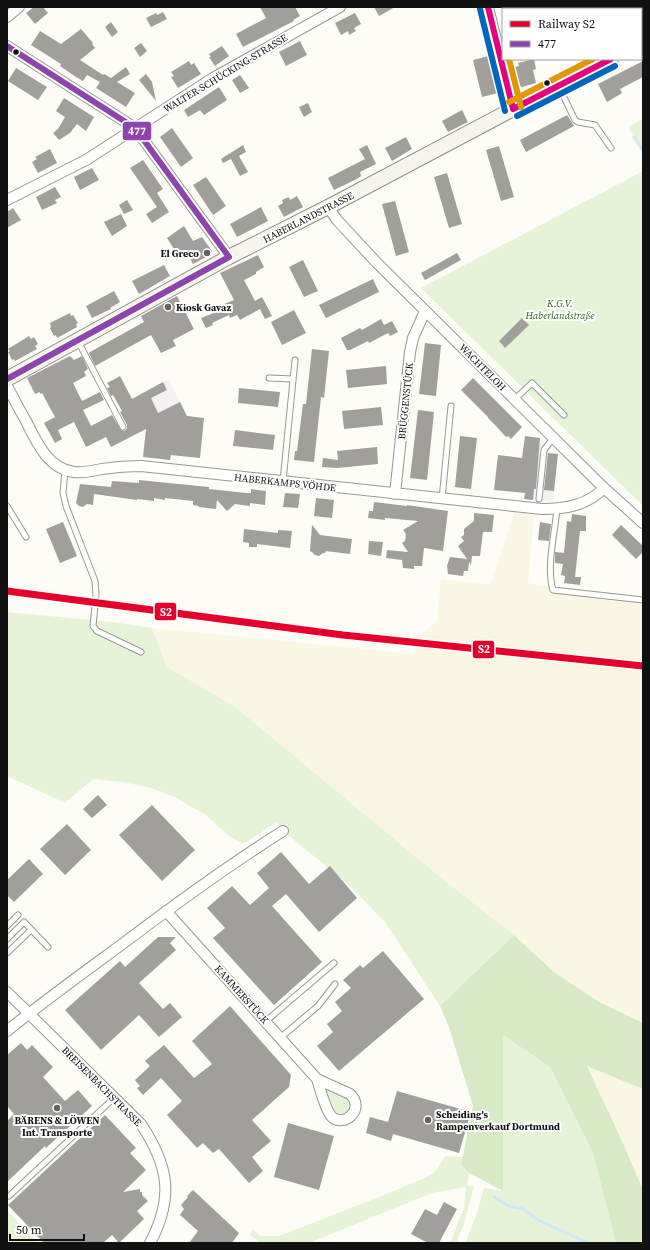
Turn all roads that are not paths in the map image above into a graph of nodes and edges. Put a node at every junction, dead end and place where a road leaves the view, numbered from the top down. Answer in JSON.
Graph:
{"nodes":[{"id":1,"x":20,"y":7,"type":"edge"},
{"id":2,"x":340,"y":7,"type":"edge"},
{"id":3,"x":488,"y":7,"type":"edge"},
{"id":4,"x":7,"y":17,"type":"edge"},
{"id":5,"x":7,"y":46,"type":"edge"},
{"id":6,"x":609,"y":60,"type":"edge"},
{"id":7,"x":558,"y":86,"type":"junction"},
{"id":8,"x":513,"y":109,"type":"junction"},
{"id":9,"x":135,"y":128,"type":"junction"},
{"id":10,"x":611,"y":148,"type":"dead end"},
{"id":11,"x":7,"y":200,"type":"edge"},
{"id":12,"x":328,"y":207,"type":"junction"},
{"id":13,"x":230,"y":257,"type":"junction"},
{"id":14,"x":425,"y":311,"type":"junction"},
{"id":15,"x":77,"y":340,"type":"junction"},
{"id":16,"x":294,"y":360,"type":"dead end"},
{"id":17,"x":7,"y":378,"type":"edge"},
{"id":18,"x":269,"y":378,"type":"dead end"},
{"id":19,"x":293,"y":380,"type":"junction"},
{"id":20,"x":7,"y":386,"type":"edge"},
{"id":21,"x":515,"y":398,"type":"junction"},
{"id":22,"x":451,"y":406,"type":"dead end"},
{"id":23,"x":564,"y":415,"type":"dead end"},
{"id":24,"x":123,"y":427,"type":"dead end"},
{"id":25,"x":554,"y":437,"type":"junction"},
{"id":26,"x":65,"y":470,"type":"junction"},
{"id":27,"x":283,"y":481,"type":"junction"},
{"id":28,"x":604,"y":488,"type":"junction"},
{"id":29,"x":395,"y":494,"type":"junction"},
{"id":30,"x":442,"y":499,"type":"junction"},
{"id":31,"x":539,"y":499,"type":"dead end"},
{"id":32,"x":7,"y":506,"type":"edge"},
{"id":33,"x":557,"y":509,"type":"junction"},
{"id":34,"x":643,"y":523,"type":"edge"},
{"id":35,"x":26,"y":537,"type":"dead end"},
{"id":36,"x":643,"y":600,"type":"edge"},
{"id":37,"x":140,"y":652,"type":"dead end"},
{"id":38,"x":283,"y":831,"type":"dead end"},
{"id":39,"x":166,"y":910,"type":"junction"},
{"id":40,"x":18,"y":915,"type":"dead end"},
{"id":41,"x":7,"y":926,"type":"edge"},
{"id":42,"x":32,"y":930,"type":"junction"},
{"id":43,"x":7,"y":939,"type":"edge"},
{"id":44,"x":48,"y":948,"type":"dead end"},
{"id":45,"x":7,"y":953,"type":"edge"},
{"id":46,"x":334,"y":963,"type":"dead end"},
{"id":47,"x":335,"y":984,"type":"dead end"},
{"id":48,"x":7,"y":992,"type":"edge"},
{"id":49,"x":29,"y":1013,"type":"junction"},
{"id":50,"x":266,"y":1021,"type":"junction"},
{"id":51,"x":7,"y":1031,"type":"edge"},
{"id":52,"x":280,"y":1038,"type":"junction"},
{"id":53,"x":317,"y":1079,"type":"dead end"},
{"id":54,"x":114,"y":1098,"type":"junction"},
{"id":55,"x":9,"y":1196,"type":"dead end"},
{"id":56,"x":150,"y":1243,"type":"edge"}],
"edges":[{"from":1,"to":4,"type":"street"},
{"from":2,"to":9,"type":"street","name":"WALTER-SCHÜCKING-STRASSE"},
{"from":3,"to":8,"type":"street"},
{"from":5,"to":9,"type":"street"},
{"from":6,"to":7,"type":"street","name":"HABERLANDSTRASSE"},
{"from":7,"to":8,"type":"street","name":"HABERLANDSTRASSE"},
{"from":7,"to":10,"type":"lane"},
{"from":8,"to":12,"type":"street","name":"HABERLANDSTRASSE"},
{"from":9,"to":11,"type":"street","name":"WALTER-SCHÜCKING-STRASSE"},
{"from":9,"to":13,"type":"street"},
{"from":12,"to":13,"type":"street","name":"HABERLANDSTRASSE"},
{"from":12,"to":14,"type":"street","name":"WACHTELOH"},
{"from":13,"to":15,"type":"street","name":"HABERLANDSTRASSE"},
{"from":14,"to":21,"type":"street","name":"WACHTELOH"},
{"from":14,"to":29,"type":"street","name":"BRÜGGENSTÜCK"},
{"from":15,"to":17,"type":"street","name":"HABERLANDSTRASSE"},
{"from":15,"to":24,"type":"lane"},
{"from":16,"to":19,"type":"lane"},
{"from":18,"to":19,"type":"lane"},
{"from":19,"to":27,"type":"lane"},
{"from":20,"to":26,"type":"street"},
{"from":21,"to":23,"type":"lane"},
{"from":21,"to":25,"type":"street","name":"WACHTELOH"},
{"from":22,"to":30,"type":"lane"},
{"from":25,"to":28,"type":"street","name":"WACHTELOH"},
{"from":25,"to":31,"type":"lane"},
{"from":26,"to":27,"type":"street","name":"HABERKAMPS VÖHDE"},
{"from":26,"to":37,"type":"lane"},
{"from":27,"to":29,"type":"street","name":"HABERKAMPS VÖHDE"},
{"from":28,"to":33,"type":"street","name":"HABERKAMPS VÖHDE"},
{"from":28,"to":34,"type":"street","name":"WACHTELOH"},
{"from":29,"to":30,"type":"street","name":"HABERKAMPS VÖHDE"},
{"from":30,"to":33,"type":"street","name":"HABERKAMPS VÖHDE"},
{"from":32,"to":35,"type":"lane"},
{"from":33,"to":36,"type":"lane"},
{"from":38,"to":39,"type":"street"},
{"from":39,"to":49,"type":"street"},
{"from":39,"to":50,"type":"street","name":"KAMMERSTÜCK"},
{"from":40,"to":41,"type":"lane"},
{"from":42,"to":43,"type":"lane"},
{"from":42,"to":44,"type":"lane"},
{"from":42,"to":45,"type":"lane"},
{"from":46,"to":50,"type":"lane"},
{"from":47,"to":52,"type":"lane"},
{"from":48,"to":49,"type":"street","name":"BREISENBACHSTRASSE"},
{"from":49,"to":51,"type":"street"},
{"from":49,"to":54,"type":"street","name":"BREISENBACHSTRASSE"},
{"from":50,"to":52,"type":"street","name":"KAMMERSTÜCK"},
{"from":52,"to":53,"type":"street","name":"KAMMERSTÜCK"},
{"from":54,"to":55,"type":"lane"},
{"from":54,"to":56,"type":"street","name":"BREISENBACHSTRASSE"}]}
